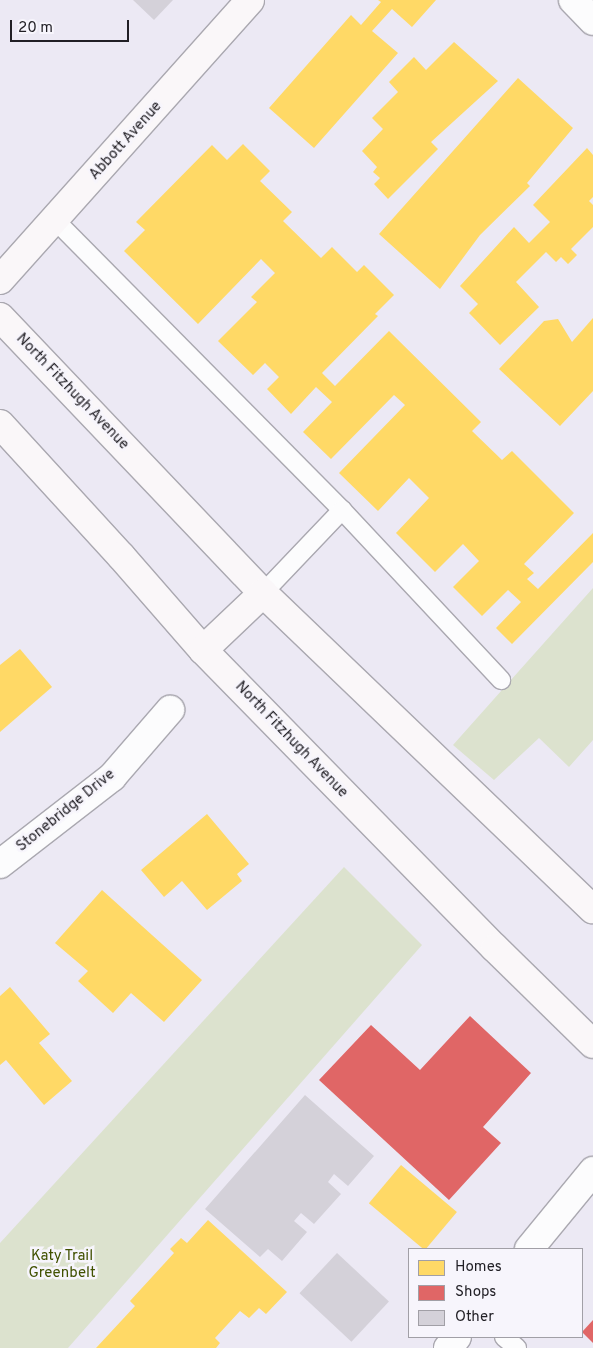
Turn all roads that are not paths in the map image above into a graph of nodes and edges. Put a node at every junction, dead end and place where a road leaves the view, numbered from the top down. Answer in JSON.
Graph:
{"nodes":[{"id":1,"x":250,"y":0,"type":"edge"},
{"id":2,"x":573,"y":0,"type":"edge"},
{"id":3,"x":593,"y":21,"type":"edge"},
{"id":4,"x":55,"y":220,"type":"junction"},
{"id":5,"x":0,"y":280,"type":"edge"},
{"id":6,"x":0,"y":317,"type":"edge"},
{"id":7,"x":0,"y":424,"type":"edge"},
{"id":8,"x":342,"y":510,"type":"junction"},
{"id":9,"x":264,"y":593,"type":"junction"},
{"id":10,"x":203,"y":650,"type":"junction"},
{"id":11,"x":501,"y":680,"type":"dead end"},
{"id":12,"x":170,"y":710,"type":"dead end"},
{"id":13,"x":0,"y":864,"type":"edge"},
{"id":14,"x":593,"y":909,"type":"edge"},
{"id":15,"x":593,"y":1044,"type":"edge"},
{"id":16,"x":593,"y":1171,"type":"edge"},
{"id":17,"x":530,"y":1248,"type":"edge"},
{"id":18,"x":456,"y":1338,"type":"edge"},
{"id":19,"x":505,"y":1338,"type":"edge"},
{"id":20,"x":448,"y":1348,"type":"edge"},
{"id":21,"x":517,"y":1348,"type":"edge"}],
"edges":[{"from":1,"to":4,"type":"main road","name":"Abbott Avenue"},
{"from":2,"to":3,"type":"street"},
{"from":4,"to":5,"type":"main road","name":"Abbott Avenue"},
{"from":4,"to":8,"type":"lane"},
{"from":6,"to":9,"type":"main road","name":"North Fitzhugh Avenue"},
{"from":7,"to":10,"type":"main road","name":"North Fitzhugh Avenue"},
{"from":8,"to":9,"type":"lane"},
{"from":8,"to":11,"type":"lane"},
{"from":9,"to":10,"type":"main road"},
{"from":9,"to":14,"type":"main road","name":"North Fitzhugh Avenue"},
{"from":10,"to":15,"type":"main road","name":"North Fitzhugh Avenue"},
{"from":12,"to":13,"type":"street","name":"Stonebridge Drive"},
{"from":16,"to":17,"type":"street"},
{"from":18,"to":20,"type":"street"},
{"from":19,"to":21,"type":"lane"}]}
